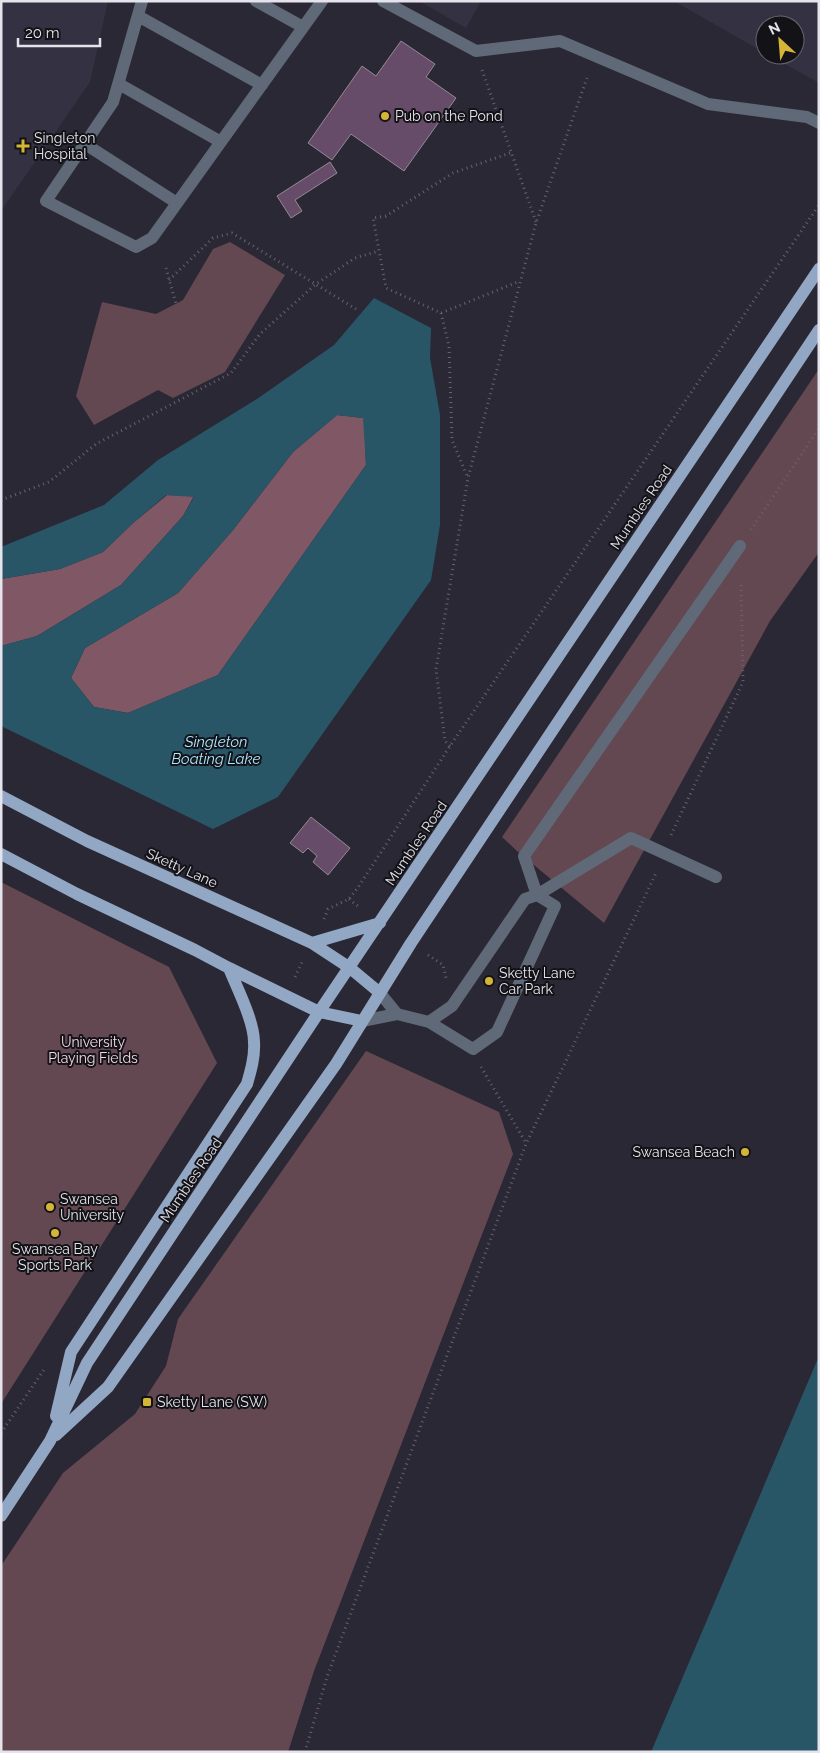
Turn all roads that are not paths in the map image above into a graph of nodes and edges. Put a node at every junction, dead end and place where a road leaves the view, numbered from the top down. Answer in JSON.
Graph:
{"nodes":[{"id":1,"x":142,"y":1,"type":"edge"},
{"id":2,"x":256,"y":1,"type":"edge"},
{"id":3,"x":322,"y":1,"type":"edge"},
{"id":4,"x":383,"y":1,"type":"edge"},
{"id":5,"x":138,"y":16,"type":"junction"},
{"id":6,"x":303,"y":27,"type":"junction"},
{"id":7,"x":119,"y":84,"type":"junction"},
{"id":8,"x":262,"y":85,"type":"junction"},
{"id":9,"x":819,"y":123,"type":"edge"},
{"id":10,"x":221,"y":142,"type":"junction"},
{"id":11,"x":85,"y":144,"type":"junction"},
{"id":12,"x":177,"y":203,"type":"junction"},
{"id":13,"x":819,"y":269,"type":"edge"},
{"id":14,"x":819,"y":330,"type":"edge"},
{"id":15,"x":740,"y":546,"type":"road end"},
{"id":16,"x":1,"y":796,"type":"edge"},
{"id":17,"x":1,"y":854,"type":"edge"},
{"id":18,"x":716,"y":877,"type":"dead end"},
{"id":19,"x":537,"y":895,"type":"junction"},
{"id":20,"x":380,"y":923,"type":"junction"},
{"id":21,"x":312,"y":943,"type":"junction"},
{"id":22,"x":229,"y":968,"type":"junction"},
{"id":23,"x":350,"y":968,"type":"junction"},
{"id":24,"x":380,"y":993,"type":"junction"},
{"id":25,"x":319,"y":1012,"type":"junction"},
{"id":26,"x":397,"y":1014,"type":"junction"},
{"id":27,"x":362,"y":1021,"type":"junction"},
{"id":28,"x":429,"y":1022,"type":"junction"},
{"id":29,"x":50,"y":1441,"type":"junction"},
{"id":30,"x":1,"y":1516,"type":"edge"}],
"edges":[{"from":1,"to":5,"type":"lane"},
{"from":2,"to":6,"type":"lane"},
{"from":3,"to":6,"type":"lane"},
{"from":4,"to":9,"type":"lane"},
{"from":5,"to":7,"type":"lane"},
{"from":5,"to":8,"type":"lane"},
{"from":6,"to":8,"type":"lane"},
{"from":7,"to":10,"type":"lane"},
{"from":7,"to":11,"type":"lane"},
{"from":8,"to":10,"type":"lane"},
{"from":10,"to":12,"type":"lane"},
{"from":11,"to":12,"type":"lane"},
{"from":11,"to":12,"type":"lane"},
{"from":13,"to":20,"type":"main road","name":"Mumbles Road"},
{"from":14,"to":24,"type":"main road","name":"Mumbles Road"},
{"from":15,"to":19,"type":"lane"},
{"from":16,"to":21,"type":"main road","name":"Sketty Lane"},
{"from":17,"to":22,"type":"main road"},
{"from":18,"to":19,"type":"lane"},
{"from":19,"to":28,"type":"lane"},
{"from":19,"to":28,"type":"lane"},
{"from":20,"to":21,"type":"main road"},
{"from":20,"to":23,"type":"main road","name":"Mumbles Road"},
{"from":21,"to":23,"type":"main road","name":"Sketty Lane"},
{"from":22,"to":25,"type":"main road"},
{"from":22,"to":29,"type":"main road"},
{"from":23,"to":24,"type":"main road","name":"Sketty Lane"},
{"from":23,"to":25,"type":"main road","name":"Mumbles Road"},
{"from":24,"to":26,"type":"lane"},
{"from":24,"to":27,"type":"main road","name":"Mumbles Road"},
{"from":25,"to":27,"type":"main road"},
{"from":25,"to":29,"type":"main road","name":"Mumbles Road"},
{"from":26,"to":27,"type":"lane"},
{"from":26,"to":28,"type":"lane"},
{"from":27,"to":29,"type":"main road","name":"Mumbles Road"},
{"from":29,"to":30,"type":"main road","name":"Mumbles Road"}]}
